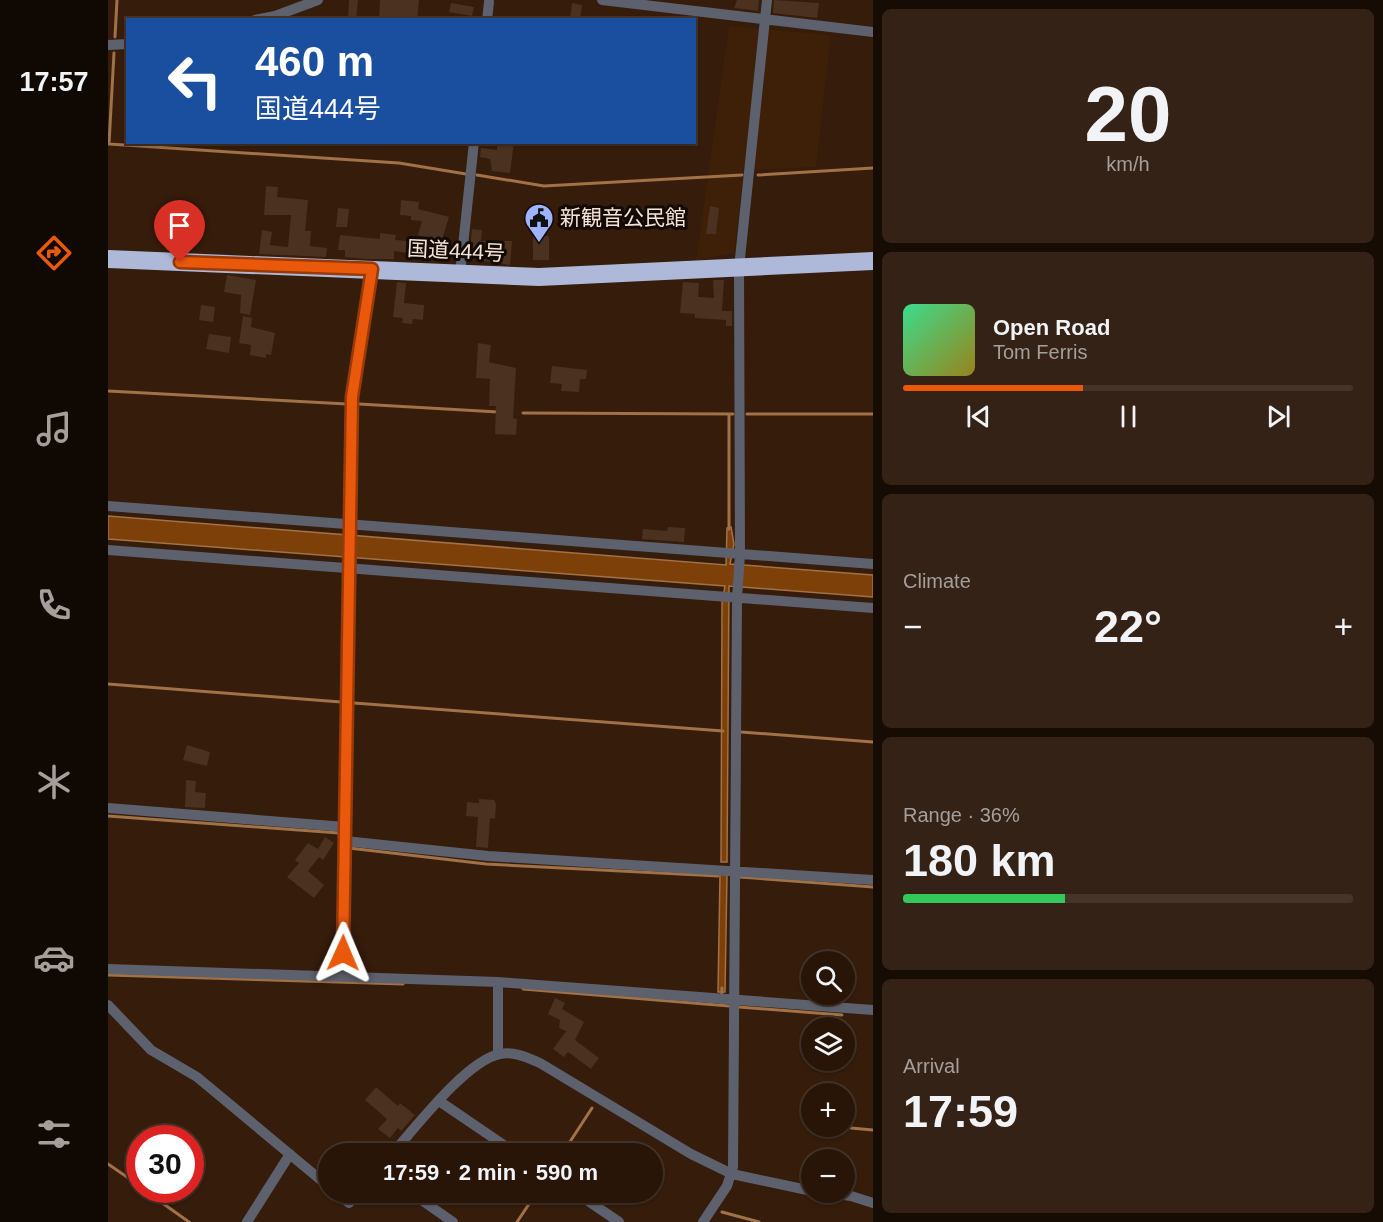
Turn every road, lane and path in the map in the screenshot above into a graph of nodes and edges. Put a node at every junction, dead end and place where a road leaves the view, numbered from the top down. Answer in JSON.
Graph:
{"nodes":[{"id":1,"x":318,"y":0,"type":"edge"},
{"id":2,"x":602,"y":0,"type":"edge"},
{"id":3,"x":767,"y":0,"type":"edge"},
{"id":4,"x":489,"y":1,"type":"edge"},
{"id":5,"x":265,"y":18,"type":"edge"},
{"id":6,"x":487,"y":18,"type":"edge"},
{"id":7,"x":766,"y":21,"type":"junction"},
{"id":8,"x":873,"y":32,"type":"edge"},
{"id":9,"x":126,"y":44,"type":"edge"},
{"id":10,"x":108,"y":45,"type":"edge"},
{"id":11,"x":474,"y":144,"type":"edge"},
{"id":12,"x":108,"y":259,"type":"edge"},
{"id":13,"x":873,"y":261,"type":"edge"},
{"id":14,"x":740,"y":268,"type":"junction"},
{"id":15,"x":372,"y":269,"type":"junction"},
{"id":16,"x":460,"y":274,"type":"junction"},
{"id":17,"x":108,"y":506,"type":"edge"},
{"id":18,"x":351,"y":529,"type":"junction"},
{"id":19,"x":108,"y":550,"type":"edge"},
{"id":20,"x":734,"y":555,"type":"junction"},
{"id":21,"x":873,"y":564,"type":"edge"},
{"id":22,"x":350,"y":565,"type":"junction"},
{"id":23,"x":732,"y":596,"type":"junction"},
{"id":24,"x":873,"y":608,"type":"edge"},
{"id":25,"x":108,"y":808,"type":"edge"},
{"id":26,"x":345,"y":827,"type":"junction"},
{"id":27,"x":345,"y":841,"type":"junction"},
{"id":28,"x":728,"y":869,"type":"junction"},
{"id":29,"x":873,"y":880,"type":"edge"},
{"id":30,"x":108,"y":969,"type":"edge"},
{"id":31,"x":343,"y":975,"type":"junction"},
{"id":32,"x":498,"y":982,"type":"junction"},
{"id":33,"x":734,"y":999,"type":"junction"},
{"id":34,"x":108,"y":1005,"type":"edge"},
{"id":35,"x":873,"y":1010,"type":"edge"},
{"id":36,"x":498,"y":1054,"type":"junction"},
{"id":37,"x":439,"y":1101,"type":"junction"},
{"id":38,"x":402,"y":1143,"type":"edge"},
{"id":39,"x":501,"y":1143,"type":"edge"},
{"id":40,"x":290,"y":1154,"type":"junction"},
{"id":41,"x":732,"y":1174,"type":"junction"},
{"id":42,"x":318,"y":1178,"type":"edge"},
{"id":43,"x":801,"y":1189,"type":"edge"},
{"id":44,"x":855,"y":1197,"type":"edge"},
{"id":45,"x":426,"y":1203,"type":"edge"},
{"id":46,"x":591,"y":1203,"type":"edge"},
{"id":47,"x":873,"y":1203,"type":"edge"},
{"id":48,"x":247,"y":1222,"type":"edge"},
{"id":49,"x":453,"y":1222,"type":"edge"},
{"id":50,"x":619,"y":1222,"type":"edge"},
{"id":51,"x":703,"y":1222,"type":"edge"}],
"edges":[{"from":1,"to":5,"type":"street"},
{"from":2,"to":7,"type":"street"},
{"from":3,"to":7,"type":"street"},
{"from":4,"to":6,"type":"street"},
{"from":7,"to":8,"type":"street"},
{"from":7,"to":14,"type":"street"},
{"from":9,"to":10,"type":"street"},
{"from":11,"to":16,"type":"street"},
{"from":12,"to":15,"type":"highway","name":"国道444号"},
{"from":13,"to":14,"type":"highway","name":"国道444号"},
{"from":14,"to":16,"type":"highway","name":"国道444号"},
{"from":14,"to":20,"type":"street"},
{"from":15,"to":16,"type":"highway","name":"国道444号"},
{"from":15,"to":18,"type":"street"},
{"from":17,"to":18,"type":"street"},
{"from":18,"to":20,"type":"street"},
{"from":18,"to":22,"type":"street"},
{"from":19,"to":22,"type":"street"},
{"from":20,"to":21,"type":"street"},
{"from":20,"to":23,"type":"street"},
{"from":22,"to":23,"type":"street"},
{"from":22,"to":26,"type":"street"},
{"from":23,"to":24,"type":"street"},
{"from":23,"to":28,"type":"street"},
{"from":25,"to":26,"type":"street"},
{"from":26,"to":27,"type":"street"},
{"from":27,"to":28,"type":"street"},
{"from":27,"to":31,"type":"street"},
{"from":28,"to":29,"type":"street"},
{"from":28,"to":33,"type":"street"},
{"from":30,"to":31,"type":"street"},
{"from":31,"to":32,"type":"street"},
{"from":32,"to":33,"type":"street"},
{"from":32,"to":36,"type":"street"},
{"from":33,"to":35,"type":"street"},
{"from":33,"to":41,"type":"street"},
{"from":34,"to":40,"type":"street"},
{"from":36,"to":37,"type":"street"},
{"from":36,"to":41,"type":"street"},
{"from":37,"to":38,"type":"street"},
{"from":37,"to":39,"type":"street"},
{"from":40,"to":42,"type":"street"},
{"from":40,"to":48,"type":"street"},
{"from":41,"to":43,"type":"street"},
{"from":41,"to":51,"type":"street"},
{"from":44,"to":47,"type":"street"},
{"from":45,"to":49,"type":"street"},
{"from":46,"to":50,"type":"street"}]}
